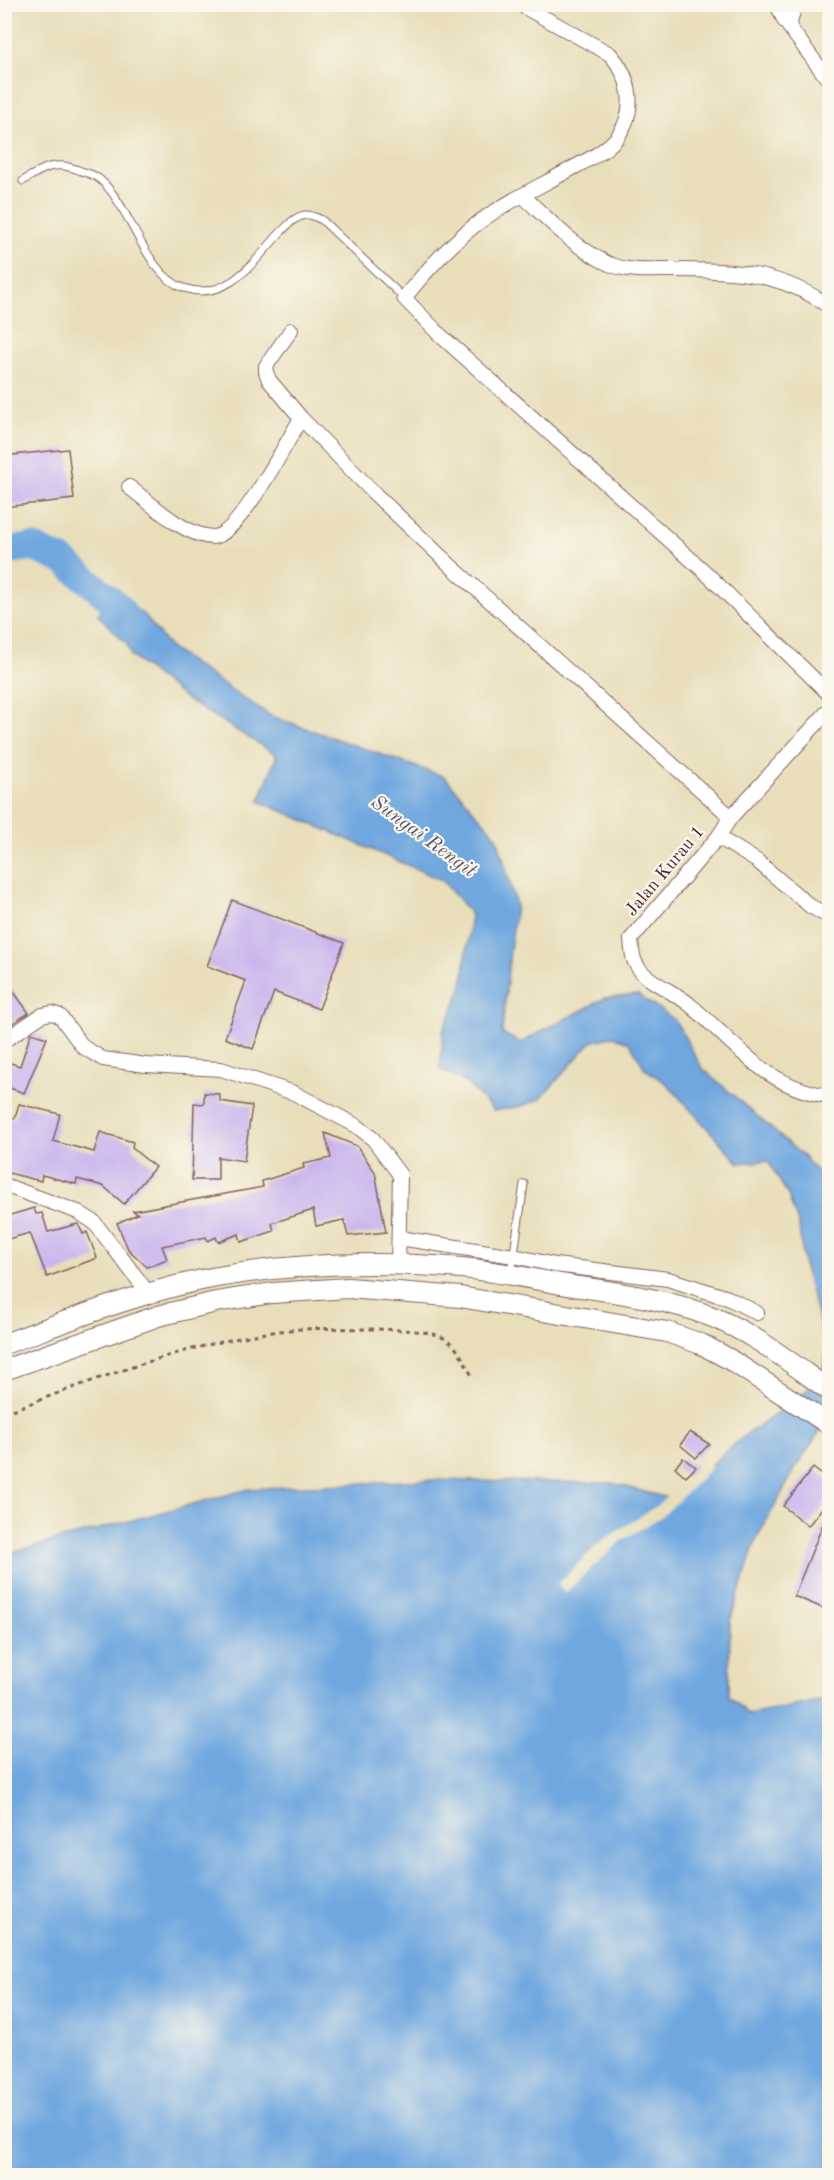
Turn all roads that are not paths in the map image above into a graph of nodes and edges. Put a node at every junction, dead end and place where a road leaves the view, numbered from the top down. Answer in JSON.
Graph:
{"nodes":[{"id":1,"x":519,"y":4,"type":"edge"},
{"id":2,"x":777,"y":4,"type":"edge"},
{"id":3,"x":795,"y":4,"type":"edge"},
{"id":4,"x":789,"y":27,"type":"junction"},
{"id":5,"x":830,"y":81,"type":"edge"},
{"id":6,"x":23,"y":181,"type":"dead end"},
{"id":7,"x":523,"y":196,"type":"junction"},
{"id":8,"x":404,"y":298,"type":"junction"},
{"id":9,"x":830,"y":307,"type":"edge"},
{"id":10,"x":291,"y":330,"type":"dead end"},
{"id":11,"x":301,"y":418,"type":"junction"},
{"id":12,"x":129,"y":487,"type":"dead end"},
{"id":13,"x":830,"y":695,"type":"edge"},
{"id":14,"x":830,"y":709,"type":"edge"},
{"id":15,"x":731,"y":817,"type":"junction"},
{"id":16,"x":718,"y":837,"type":"junction"},
{"id":17,"x":830,"y":917,"type":"edge"},
{"id":18,"x":4,"y":1041,"type":"edge"},
{"id":19,"x":830,"y":1096,"type":"edge"},
{"id":20,"x":524,"y":1184,"type":"dead end"},
{"id":21,"x":4,"y":1185,"type":"edge"},
{"id":22,"x":399,"y":1238,"type":"junction"},
{"id":23,"x":398,"y":1264,"type":"junction"},
{"id":24,"x":512,"y":1266,"type":"junction"},
{"id":25,"x":149,"y":1294,"type":"junction"},
{"id":26,"x":757,"y":1313,"type":"dead end"},
{"id":27,"x":4,"y":1344,"type":"edge"},
{"id":28,"x":4,"y":1370,"type":"edge"},
{"id":29,"x":830,"y":1391,"type":"edge"},
{"id":30,"x":830,"y":1425,"type":"edge"}],
"edges":[{"from":1,"to":7,"type":"street"},
{"from":2,"to":4,"type":"street"},
{"from":3,"to":4,"type":"street"},
{"from":4,"to":5,"type":"street"},
{"from":6,"to":8,"type":"lane"},
{"from":7,"to":8,"type":"street"},
{"from":7,"to":9,"type":"street"},
{"from":8,"to":13,"type":"street"},
{"from":10,"to":11,"type":"street"},
{"from":11,"to":12,"type":"street"},
{"from":11,"to":15,"type":"street"},
{"from":14,"to":15,"type":"street","name":"Jalan Kurau 1"},
{"from":15,"to":16,"type":"street","name":"Jalan Kurau 1"},
{"from":16,"to":17,"type":"street"},
{"from":16,"to":19,"type":"street","name":"Jalan Kurau 1"},
{"from":18,"to":22,"type":"street"},
{"from":20,"to":24,"type":"lane"},
{"from":21,"to":25,"type":"street"},
{"from":22,"to":23,"type":"street"},
{"from":22,"to":24,"type":"street"},
{"from":23,"to":24,"type":"main road"},
{"from":23,"to":25,"type":"main road"},
{"from":24,"to":26,"type":"street"},
{"from":24,"to":29,"type":"main road"},
{"from":25,"to":27,"type":"main road"},
{"from":28,"to":30,"type":"main road"}]}
